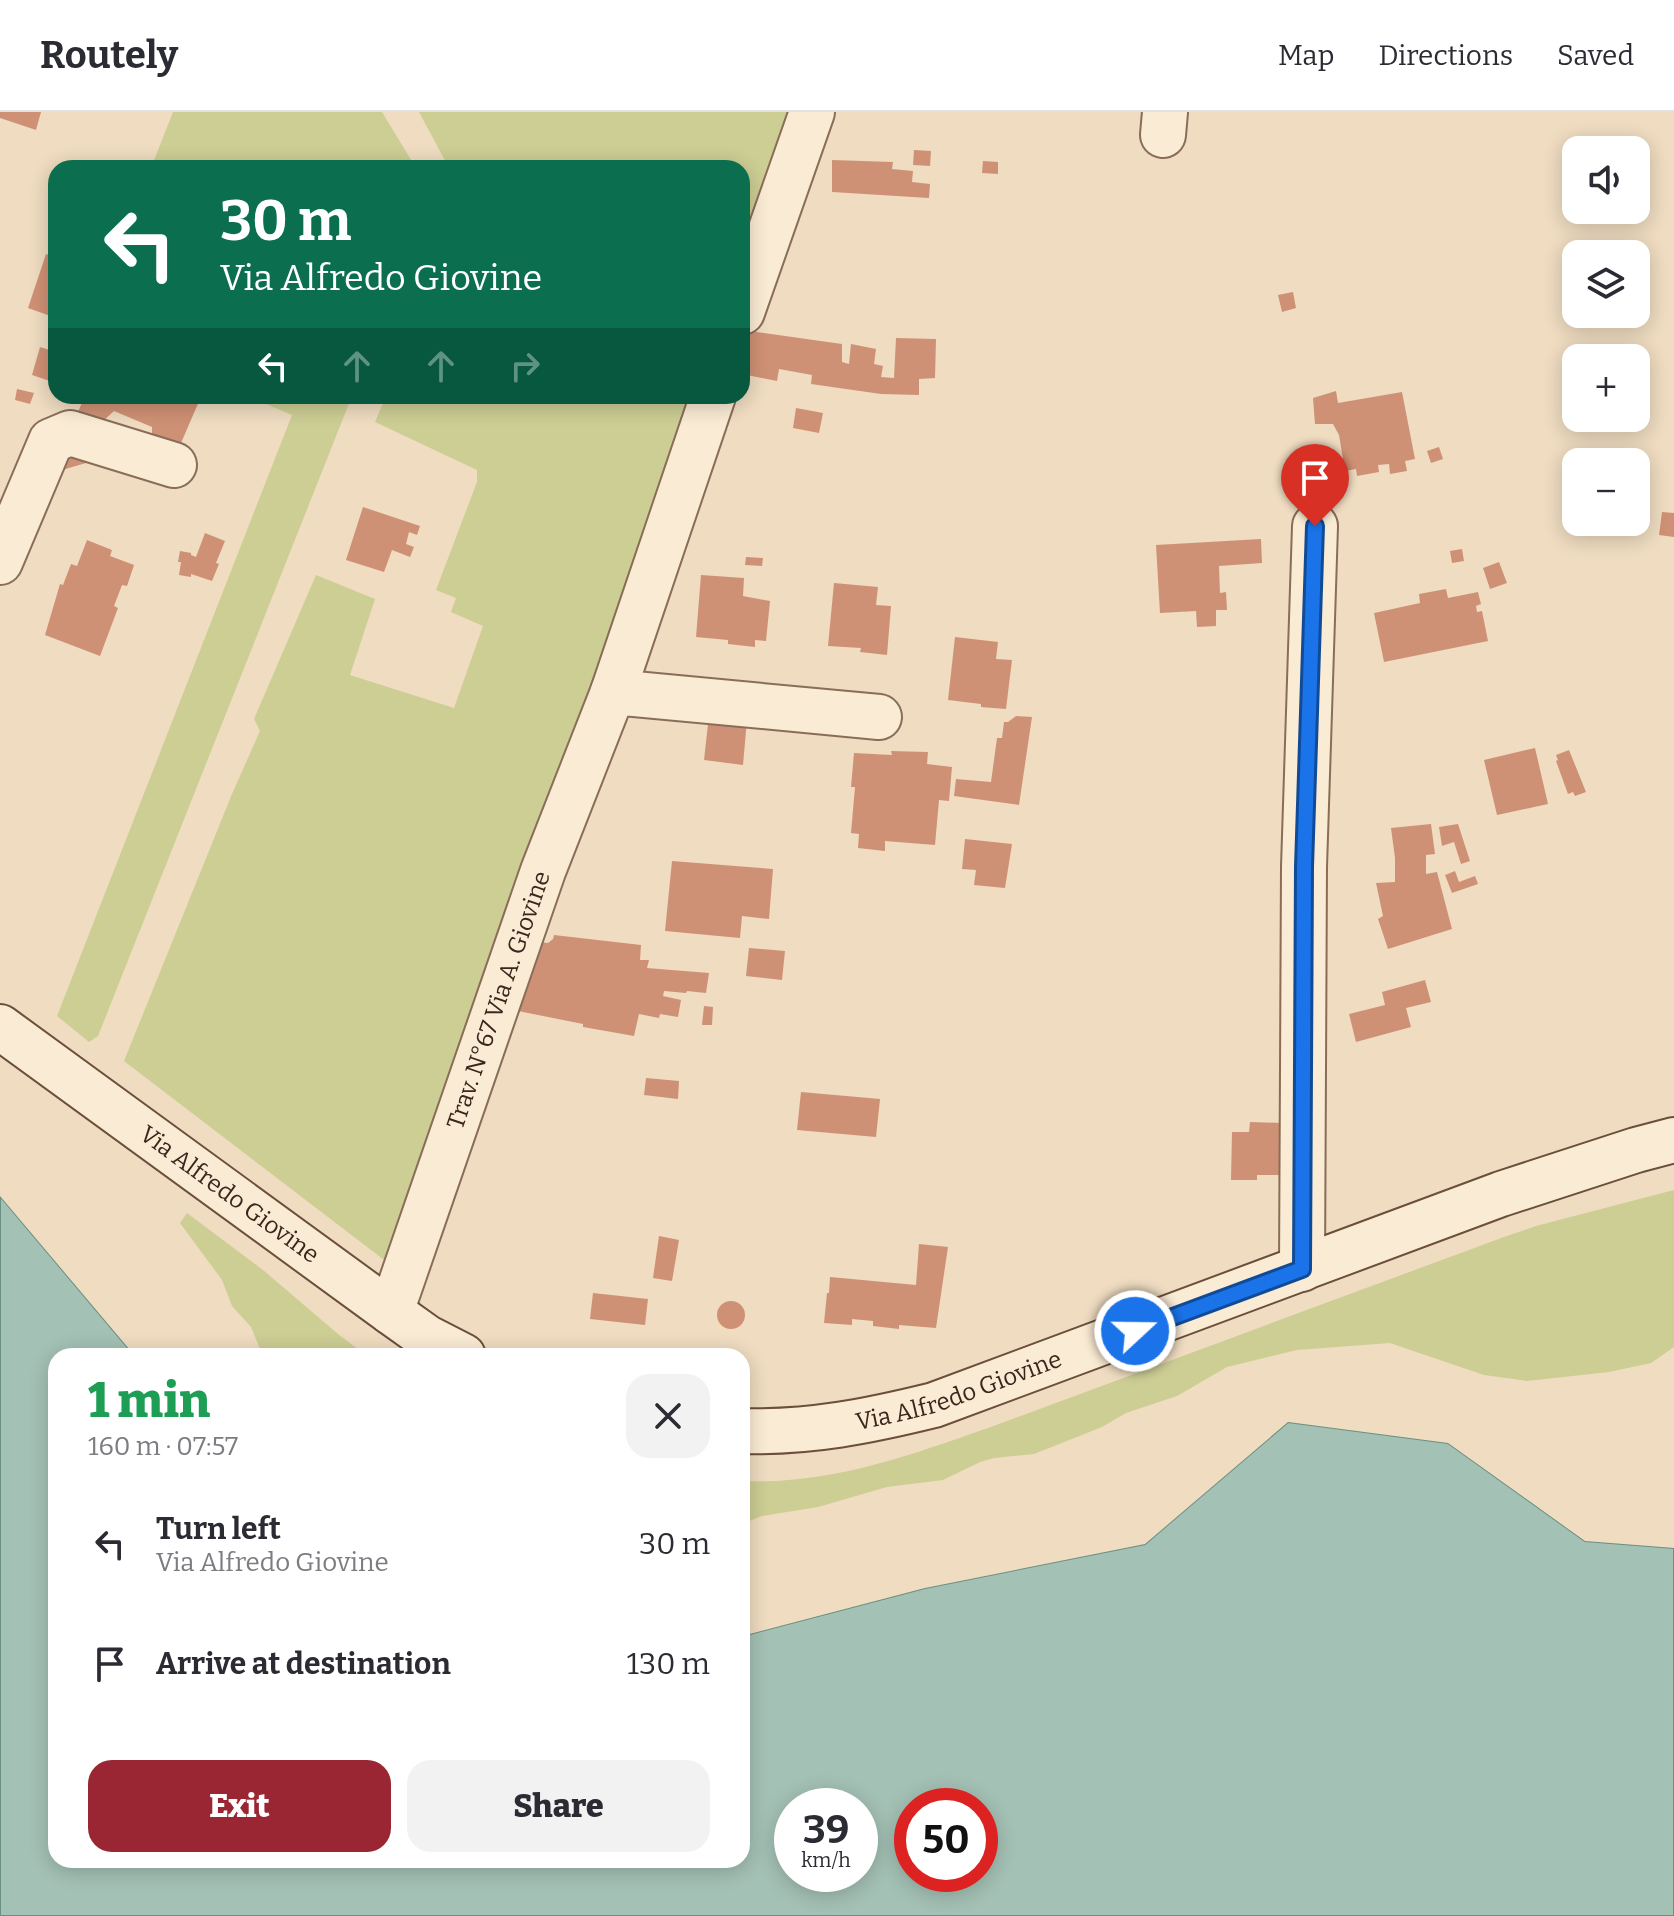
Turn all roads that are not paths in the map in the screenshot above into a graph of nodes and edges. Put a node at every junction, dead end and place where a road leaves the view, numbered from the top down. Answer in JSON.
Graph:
{"nodes":[{"id":1,"x":812,"y":112,"type":"edge"},
{"id":2,"x":750,"y":289,"type":"edge"},
{"id":3,"x":710,"y":404,"type":"edge"},
{"id":4,"x":174,"y":465,"type":"dead end"},
{"id":5,"x":1315,"y":526,"type":"dead end"},
{"id":6,"x":0,"y":562,"type":"edge"},
{"id":7,"x":613,"y":692,"type":"junction"},
{"id":8,"x":879,"y":717,"type":"dead end"},
{"id":9,"x":0,"y":1027,"type":"edge"},
{"id":10,"x":1674,"y":1140,"type":"edge"},
{"id":11,"x":1302,"y":1269,"type":"junction"},
{"id":12,"x":391,"y":1312,"type":"junction"},
{"id":13,"x":447,"y":1348,"type":"edge"},
{"id":14,"x":750,"y":1431,"type":"edge"}],
"edges":[{"from":1,"to":2,"type":"street"},
{"from":3,"to":7,"type":"street","name":"Trav. N°67 Via A. Giovine"},
{"from":4,"to":6,"type":"street"},
{"from":5,"to":11,"type":"street"},
{"from":7,"to":8,"type":"street"},
{"from":7,"to":12,"type":"street","name":"Trav. N°67 Via A. Giovine"},
{"from":9,"to":12,"type":"street","name":"Via Alfredo Giovine"},
{"from":10,"to":11,"type":"street","name":"Via Alfredo Giovine"},
{"from":11,"to":14,"type":"street","name":"Via Alfredo Giovine"},
{"from":12,"to":13,"type":"street","name":"Via Alfredo Giovine"}]}
